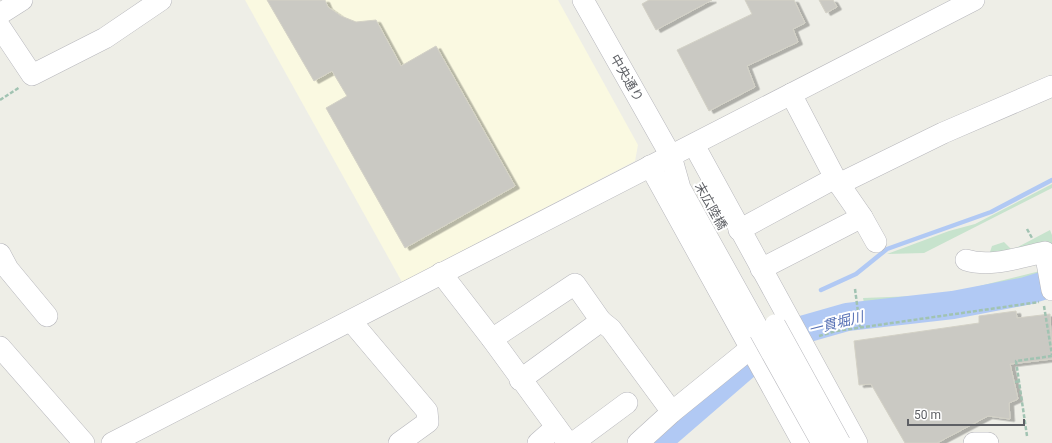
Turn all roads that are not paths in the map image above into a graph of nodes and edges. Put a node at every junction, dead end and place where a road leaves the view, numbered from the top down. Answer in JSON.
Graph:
{"nodes":[{"id":1,"x":22,"y":0,"type":"edge"},
{"id":2,"x":161,"y":0,"type":"edge"},
{"id":3,"x":583,"y":0,"type":"edge"},
{"id":4,"x":974,"y":0,"type":"edge"},
{"id":5,"x":0,"y":14,"type":"edge"},
{"id":6,"x":0,"y":27,"type":"edge"},
{"id":7,"x":1052,"y":86,"type":"edge"},
{"id":8,"x":791,"y":94,"type":"junction"},
{"id":9,"x":694,"y":145,"type":"junction"},
{"id":10,"x":671,"y":156,"type":"junction"},
{"id":11,"x":650,"y":166,"type":"junction"},
{"id":12,"x":837,"y":181,"type":"junction"},
{"id":13,"x":862,"y":217,"type":"junction"},
{"id":14,"x":739,"y":230,"type":"junction"},
{"id":15,"x":876,"y":242,"type":"dead end"},
{"id":16,"x":0,"y":254,"type":"edge"},
{"id":17,"x":966,"y":260,"type":"dead end"},
{"id":18,"x":761,"y":269,"type":"junction"},
{"id":19,"x":441,"y":273,"type":"junction"},
{"id":20,"x":1052,"y":290,"type":"edge"},
{"id":21,"x":47,"y":316,"type":"dead end"},
{"id":22,"x":351,"y":321,"type":"junction"},
{"id":23,"x":601,"y":321,"type":"junction"},
{"id":24,"x":492,"y":339,"type":"junction"},
{"id":25,"x":775,"y":340,"type":"junction"},
{"id":26,"x":0,"y":347,"type":"edge"},
{"id":27,"x":520,"y":380,"type":"junction"},
{"id":28,"x":627,"y":403,"type":"dead end"},
{"id":29,"x":672,"y":412,"type":"junction"},
{"id":30,"x":562,"y":435,"type":"edge"},
{"id":31,"x":84,"y":443,"type":"edge"},
{"id":32,"x":112,"y":443,"type":"edge"},
{"id":33,"x":399,"y":443,"type":"edge"},
{"id":34,"x":538,"y":443,"type":"edge"},
{"id":35,"x":573,"y":443,"type":"edge"},
{"id":36,"x":638,"y":443,"type":"edge"},
{"id":37,"x":804,"y":443,"type":"edge"},
{"id":38,"x":822,"y":443,"type":"edge"},
{"id":39,"x":840,"y":443,"type":"edge"},
{"id":40,"x":857,"y":443,"type":"edge"},
{"id":41,"x":974,"y":443,"type":"edge"},
{"id":42,"x":988,"y":443,"type":"edge"}],
"edges":[{"from":1,"to":5,"type":"street"},
{"from":2,"to":6,"type":"street"},
{"from":3,"to":10,"type":"street","name":"中央通り"},
{"from":4,"to":8,"type":"street"},
{"from":7,"to":12,"type":"street"},
{"from":8,"to":9,"type":"street"},
{"from":8,"to":12,"type":"street"},
{"from":9,"to":10,"type":"street"},
{"from":9,"to":14,"type":"street"},
{"from":10,"to":11,"type":"street"},
{"from":10,"to":25,"type":"street","name":"末広陸橋"},
{"from":11,"to":19,"type":"street"},
{"from":11,"to":25,"type":"street"},
{"from":12,"to":13,"type":"street"},
{"from":12,"to":14,"type":"street"},
{"from":13,"to":15,"type":"street"},
{"from":13,"to":18,"type":"street"},
{"from":14,"to":18,"type":"street"},
{"from":16,"to":21,"type":"street"},
{"from":17,"to":20,"type":"street"},
{"from":18,"to":25,"type":"street"},
{"from":19,"to":22,"type":"street"},
{"from":19,"to":24,"type":"street"},
{"from":22,"to":32,"type":"street"},
{"from":22,"to":33,"type":"street"},
{"from":23,"to":24,"type":"street"},
{"from":23,"to":27,"type":"street"},
{"from":23,"to":29,"type":"street"},
{"from":24,"to":27,"type":"street"},
{"from":25,"to":29,"type":"street"},
{"from":25,"to":37,"type":"street"},
{"from":25,"to":38,"type":"street","name":"末広陸橋","bridge":true},
{"from":25,"to":39,"type":"street","name":"末広陸橋","bridge":true},
{"from":25,"to":40,"type":"street"},
{"from":26,"to":31,"type":"street"},
{"from":27,"to":30,"type":"street"},
{"from":28,"to":35,"type":"street"},
{"from":29,"to":36,"type":"street"},
{"from":30,"to":34,"type":"street"},
{"from":41,"to":42,"type":"street"}]}
